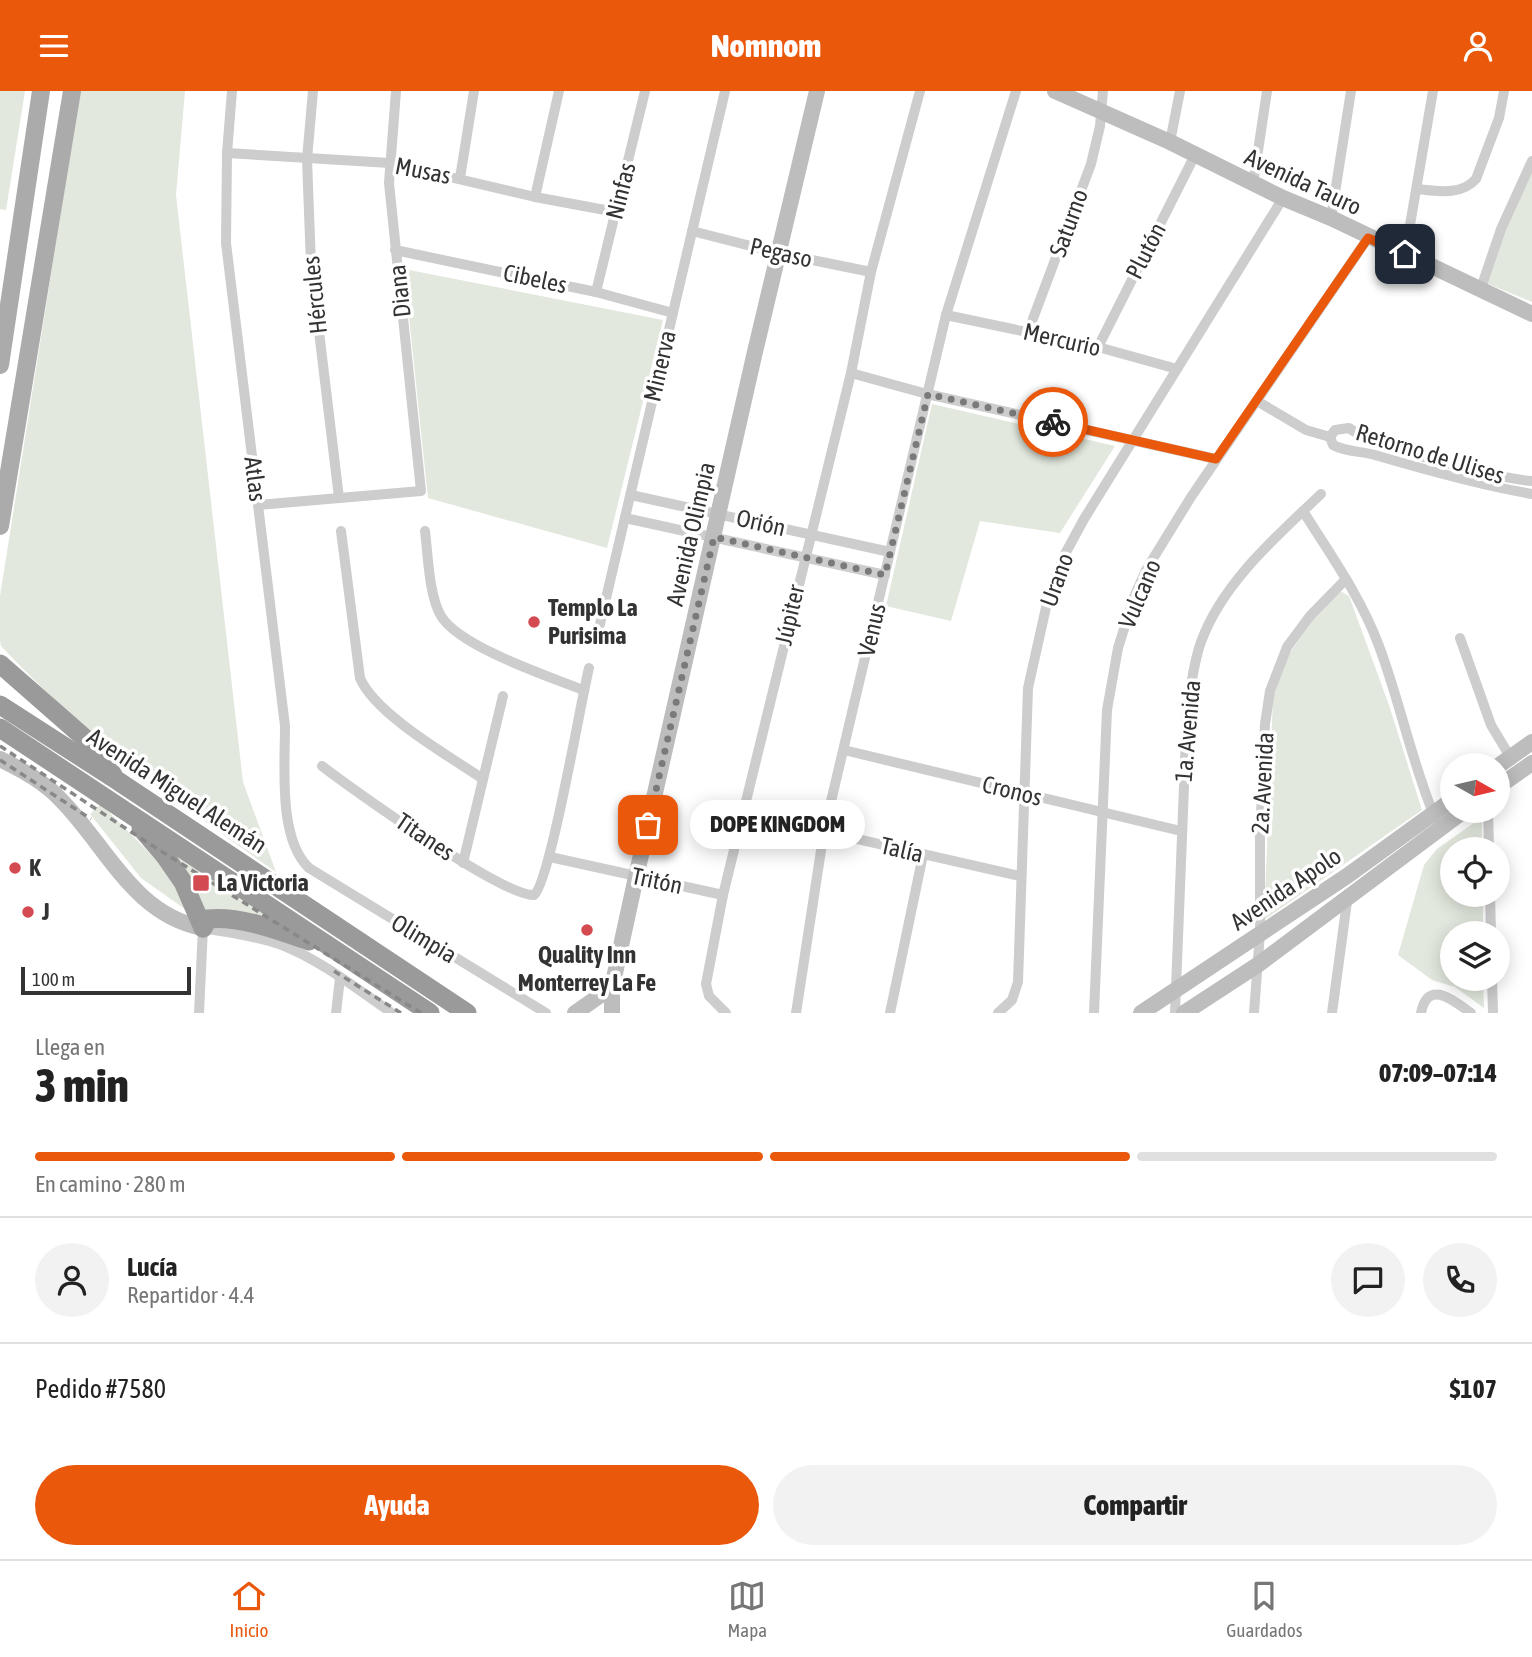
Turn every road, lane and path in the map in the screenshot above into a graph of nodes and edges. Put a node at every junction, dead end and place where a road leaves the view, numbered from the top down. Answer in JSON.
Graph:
{"nodes":[{"id":1,"x":41,"y":91,"type":"edge"},
{"id":2,"x":72,"y":91,"type":"edge"},
{"id":3,"x":232,"y":91,"type":"edge"},
{"id":4,"x":313,"y":91,"type":"edge"},
{"id":5,"x":396,"y":91,"type":"edge"},
{"id":6,"x":474,"y":91,"type":"edge"},
{"id":7,"x":559,"y":91,"type":"edge"},
{"id":8,"x":645,"y":91,"type":"edge"},
{"id":9,"x":725,"y":91,"type":"edge"},
{"id":10,"x":817,"y":91,"type":"edge"},
{"id":11,"x":920,"y":91,"type":"edge"},
{"id":12,"x":1016,"y":91,"type":"edge"},
{"id":13,"x":1055,"y":91,"type":"edge"},
{"id":14,"x":1103,"y":91,"type":"edge"},
{"id":15,"x":1180,"y":91,"type":"edge"},
{"id":16,"x":1267,"y":91,"type":"edge"},
{"id":17,"x":1351,"y":91,"type":"edge"},
{"id":18,"x":1433,"y":91,"type":"edge"},
{"id":19,"x":1504,"y":91,"type":"edge"},
{"id":20,"x":1101,"y":112,"type":"junction"},
{"id":21,"x":1170,"y":142,"type":"junction"},
{"id":22,"x":226,"y":153,"type":"junction"},
{"id":23,"x":1195,"y":155,"type":"junction"},
{"id":24,"x":307,"y":159,"type":"junction"},
{"id":25,"x":1532,"y":161,"type":"edge"},
{"id":26,"x":390,"y":163,"type":"junction"},
{"id":27,"x":460,"y":178,"type":"junction"},
{"id":28,"x":1252,"y":184,"type":"junction"},
{"id":29,"x":1417,"y":189,"type":"junction"},
{"id":30,"x":535,"y":197,"type":"junction"},
{"id":31,"x":1283,"y":198,"type":"junction"},
{"id":32,"x":616,"y":212,"type":"junction"},
{"id":33,"x":1331,"y":218,"type":"junction"},
{"id":34,"x":692,"y":232,"type":"junction"},
{"id":35,"x":1368,"y":238,"type":"junction"},
{"id":36,"x":396,"y":250,"type":"junction"},
{"id":37,"x":778,"y":253,"type":"junction"},
{"id":38,"x":1405,"y":254,"type":"junction"},
{"id":39,"x":871,"y":272,"type":"junction"},
{"id":40,"x":1480,"y":291,"type":"junction"},
{"id":41,"x":596,"y":292,"type":"junction"},
{"id":42,"x":673,"y":313,"type":"junction"},
{"id":43,"x":1532,"y":314,"type":"edge"},
{"id":44,"x":946,"y":315,"type":"junction"},
{"id":45,"x":1028,"y":332,"type":"junction"},
{"id":46,"x":1098,"y":347,"type":"junction"},
{"id":47,"x":0,"y":365,"type":"edge"},
{"id":48,"x":1177,"y":369,"type":"junction"},
{"id":49,"x":851,"y":373,"type":"junction"},
{"id":50,"x":928,"y":394,"type":"junction"},
{"id":51,"x":1257,"y":401,"type":"junction"},
{"id":52,"x":1329,"y":437,"type":"junction"},
{"id":53,"x":1135,"y":440,"type":"junction"},
{"id":54,"x":1216,"y":459,"type":"junction"},
{"id":55,"x":1532,"y":481,"type":"edge"},
{"id":56,"x":1321,"y":493,"type":"dead end"},
{"id":57,"x":1532,"y":493,"type":"edge"},
{"id":58,"x":631,"y":495,"type":"junction"},
{"id":59,"x":339,"y":499,"type":"junction"},
{"id":60,"x":258,"y":505,"type":"junction"},
{"id":61,"x":1303,"y":511,"type":"junction"},
{"id":62,"x":720,"y":514,"type":"junction"},
{"id":63,"x":625,"y":518,"type":"junction"},
{"id":64,"x":0,"y":526,"type":"edge"},
{"id":65,"x":341,"y":531,"type":"dead end"},
{"id":66,"x":425,"y":531,"type":"dead end"},
{"id":67,"x":811,"y":535,"type":"junction"},
{"id":68,"x":714,"y":537,"type":"junction"},
{"id":69,"x":890,"y":552,"type":"junction"},
{"id":70,"x":804,"y":557,"type":"junction"},
{"id":71,"x":885,"y":575,"type":"junction"},
{"id":72,"x":1346,"y":579,"type":"junction"},
{"id":73,"x":1460,"y":638,"type":"dead end"},
{"id":74,"x":596,"y":641,"type":"dead end"},
{"id":75,"x":589,"y":668,"type":"dead end"},
{"id":76,"x":4,"y":672,"type":"edge"},
{"id":77,"x":583,"y":690,"type":"junction"},
{"id":78,"x":503,"y":696,"type":"dead end"},
{"id":79,"x":3,"y":719,"type":"edge"},
{"id":80,"x":1532,"y":742,"type":"edge"},
{"id":81,"x":844,"y":750,"type":"junction"},
{"id":82,"x":1501,"y":753,"type":"edge"},
{"id":83,"x":0,"y":758,"type":"edge"},
{"id":84,"x":1510,"y":758,"type":"edge"},
{"id":85,"x":322,"y":766,"type":"dead end"},
{"id":86,"x":1526,"y":767,"type":"edge"},
{"id":87,"x":1510,"y":778,"type":"edge"},
{"id":88,"x":115,"y":779,"type":"junction"},
{"id":89,"x":483,"y":779,"type":"junction"},
{"id":90,"x":1023,"y":794,"type":"junction"},
{"id":91,"x":124,"y":809,"type":"junction"},
{"id":92,"x":1440,"y":809,"type":"edge"},
{"id":93,"x":743,"y":813,"type":"junction"},
{"id":94,"x":1102,"y":814,"type":"junction"},
{"id":95,"x":1433,"y":814,"type":"junction"},
{"id":96,"x":1449,"y":823,"type":"edge"},
{"id":97,"x":1440,"y":830,"type":"junction"},
{"id":98,"x":824,"y":831,"type":"junction"},
{"id":99,"x":1181,"y":831,"type":"junction"},
{"id":100,"x":923,"y":855,"type":"junction"},
{"id":101,"x":550,"y":857,"type":"junction"},
{"id":102,"x":304,"y":863,"type":"joint"},
{"id":103,"x":463,"y":863,"type":"junction"},
{"id":104,"x":1020,"y":876,"type":"junction"},
{"id":105,"x":1347,"y":876,"type":"junction"},
{"id":106,"x":636,"y":877,"type":"junction"},
{"id":107,"x":723,"y":895,"type":"junction"},
{"id":108,"x":1348,"y":899,"type":"junction"},
{"id":109,"x":203,"y":928,"type":"junction"},
{"id":110,"x":1260,"y":932,"type":"junction"},
{"id":111,"x":335,"y":950,"type":"junction"},
{"id":112,"x":1259,"y":964,"type":"junction"},
{"id":113,"x":340,"y":978,"type":"junction"},
{"id":114,"x":612,"y":987,"type":"junction"},
{"id":115,"x":1177,"y":991,"type":"junction"},
{"id":116,"x":1492,"y":991,"type":"edge"},
{"id":117,"x":198,"y":1013,"type":"edge"},
{"id":118,"x":336,"y":1013,"type":"edge"},
{"id":119,"x":392,"y":1013,"type":"edge"},
{"id":120,"x":430,"y":1013,"type":"edge"},
{"id":121,"x":467,"y":1013,"type":"edge"},
{"id":122,"x":546,"y":1013,"type":"edge"},
{"id":123,"x":575,"y":1013,"type":"edge"},
{"id":124,"x":612,"y":1013,"type":"edge"},
{"id":125,"x":726,"y":1013,"type":"edge"},
{"id":126,"x":796,"y":1013,"type":"edge"},
{"id":127,"x":890,"y":1013,"type":"edge"},
{"id":128,"x":998,"y":1013,"type":"edge"},
{"id":129,"x":1094,"y":1013,"type":"edge"},
{"id":130,"x":1141,"y":1013,"type":"edge"},
{"id":131,"x":1175,"y":1013,"type":"edge"},
{"id":132,"x":1184,"y":1013,"type":"edge"},
{"id":133,"x":1254,"y":1013,"type":"edge"},
{"id":134,"x":1332,"y":1013,"type":"edge"},
{"id":135,"x":1421,"y":1013,"type":"edge"},
{"id":136,"x":1471,"y":1013,"type":"edge"},
{"id":137,"x":1493,"y":1013,"type":"edge"}],
"edges":[{"from":1,"to":47,"type":"main road"},
{"from":2,"to":64,"type":"main road"},
{"from":3,"to":22,"type":"street","name":"Atlas"},
{"from":4,"to":24,"type":"street","name":"Hércules"},
{"from":5,"to":26,"type":"street","name":"Diana"},
{"from":6,"to":27,"type":"street"},
{"from":7,"to":30,"type":"street"},
{"from":8,"to":32,"type":"street","name":"Ninfas"},
{"from":9,"to":34,"type":"street","name":"Minerva"},
{"from":10,"to":37,"type":"street","name":"Avenida Olimpia"},
{"from":11,"to":39,"type":"street","name":"Júpiter"},
{"from":12,"to":44,"type":"street","name":"Venus"},
{"from":13,"to":20,"type":"street","name":"Avenida Tauro"},
{"from":14,"to":20,"type":"street","name":"Saturno"},
{"from":15,"to":21,"type":"street"},
{"from":16,"to":28,"type":"street"},
{"from":17,"to":33,"type":"street"},
{"from":18,"to":29,"type":"street"},
{"from":19,"to":29,"type":"street"},
{"from":20,"to":21,"type":"street","name":"Avenida Tauro"},
{"from":20,"to":45,"type":"street","name":"Saturno"},
{"from":21,"to":23,"type":"street","name":"Avenida Tauro"},
{"from":22,"to":24,"type":"street","name":"Musas"},
{"from":22,"to":60,"type":"street","name":"Atlas"},
{"from":23,"to":28,"type":"street","name":"Avenida Tauro"},
{"from":23,"to":46,"type":"street","name":"Plutón"},
{"from":24,"to":26,"type":"street","name":"Musas"},
{"from":24,"to":59,"type":"street","name":"Hércules"},
{"from":25,"to":40,"type":"street"},
{"from":26,"to":27,"type":"street","name":"Musas"},
{"from":26,"to":36,"type":"street","name":"Diana"},
{"from":27,"to":30,"type":"street","name":"Musas"},
{"from":28,"to":31,"type":"street","name":"Avenida Tauro"},
{"from":29,"to":38,"type":"street"},
{"from":30,"to":32,"type":"street","name":"Musas"},
{"from":31,"to":33,"type":"street","name":"Avenida Tauro"},
{"from":31,"to":48,"type":"street","name":"Urano"},
{"from":32,"to":41,"type":"street","name":"Ninfas"},
{"from":33,"to":35,"type":"street","name":"Avenida Tauro"},
{"from":34,"to":37,"type":"street","name":"Pegaso"},
{"from":34,"to":42,"type":"street","name":"Minerva"},
{"from":35,"to":38,"type":"street","name":"Avenida Tauro"},
{"from":35,"to":51,"type":"street","name":"Vulcano"},
{"from":36,"to":41,"type":"street","name":"Cibeles"},
{"from":36,"to":59,"type":"street","name":"Diana"},
{"from":37,"to":39,"type":"street","name":"Pegaso"},
{"from":37,"to":62,"type":"street","name":"Avenida Olimpia"},
{"from":38,"to":40,"type":"street","name":"Avenida Tauro"},
{"from":39,"to":49,"type":"street","name":"Júpiter"},
{"from":40,"to":43,"type":"street","name":"Avenida Tauro"},
{"from":41,"to":42,"type":"street","name":"Cibeles"},
{"from":42,"to":58,"type":"street","name":"Minerva"},
{"from":44,"to":45,"type":"street","name":"Mercurio"},
{"from":44,"to":50,"type":"street","name":"Venus"},
{"from":45,"to":46,"type":"street","name":"Mercurio"},
{"from":46,"to":48,"type":"street","name":"Mercurio"},
{"from":48,"to":53,"type":"street","name":"Urano"},
{"from":49,"to":50,"type":"street"},
{"from":49,"to":67,"type":"street","name":"Júpiter"},
{"from":50,"to":53,"type":"street"},
{"from":50,"to":69,"type":"street","name":"Venus"},
{"from":51,"to":52,"type":"street","name":"Retorno de Ulises"},
{"from":51,"to":54,"type":"street","name":"Vulcano"},
{"from":52,"to":55,"type":"street","name":"Retorno de Ulises"},
{"from":52,"to":57,"type":"street"},
{"from":53,"to":54,"type":"street"},
{"from":53,"to":90,"type":"street","name":"Urano"},
{"from":54,"to":94,"type":"street","name":"Vulcano"},
{"from":56,"to":61,"type":"street","name":"1a. Avenida"},
{"from":58,"to":62,"type":"street","name":"Orión"},
{"from":58,"to":63,"type":"street","name":"Minerva"},
{"from":59,"to":60,"type":"street"},
{"from":60,"to":102,"type":"street","name":"Atlas"},
{"from":61,"to":72,"type":"street"},
{"from":61,"to":99,"type":"street","name":"1a. Avenida"},
{"from":62,"to":67,"type":"street","name":"Orión"},
{"from":62,"to":68,"type":"street","name":"Avenida Olimpia"},
{"from":63,"to":68,"type":"street","name":"Orión"},
{"from":63,"to":74,"type":"street","name":"Minerva"},
{"from":65,"to":89,"type":"street"},
{"from":66,"to":77,"type":"street"},
{"from":67,"to":69,"type":"street","name":"Orión"},
{"from":67,"to":70,"type":"street","name":"Júpiter"},
{"from":68,"to":70,"type":"street","name":"Orión"},
{"from":68,"to":106,"type":"street","name":"Avenida Olimpia"},
{"from":69,"to":71,"type":"street","name":"Venus"},
{"from":70,"to":71,"type":"street","name":"Orión"},
{"from":70,"to":93,"type":"street","name":"Júpiter"},
{"from":71,"to":81,"type":"street","name":"Venus"},
{"from":72,"to":95,"type":"street"},
{"from":72,"to":110,"type":"street","name":"2a. Avenida"},
{"from":73,"to":82,"type":"street"},
{"from":75,"to":77,"type":"street"},
{"from":76,"to":88,"type":"highway"},
{"from":77,"to":101,"type":"street"},
{"from":78,"to":89,"type":"street"},
{"from":79,"to":88,"type":"highway","name":"Avenida Miguel Alemán"},
{"from":79,"to":91,"type":"highway","name":"Avenida Miguel Alemán"},
{"from":80,"to":84,"type":"street"},
{"from":81,"to":90,"type":"street","name":"Cronos"},
{"from":81,"to":98,"type":"street","name":"Venus"},
{"from":83,"to":109,"type":"street"},
{"from":85,"to":103,"type":"street","name":"Titanes"},
{"from":86,"to":87,"type":"street"},
{"from":88,"to":121,"type":"highway","name":"Avenida Miguel Alemán"},
{"from":89,"to":103,"type":"street"},
{"from":90,"to":94,"type":"street","name":"Cronos"},
{"from":90,"to":104,"type":"street","name":"Urano"},
{"from":91,"to":109,"type":"highway"},
{"from":91,"to":111,"type":"highway","name":"Avenida Miguel Alemán"},
{"from":92,"to":95,"type":"street","name":"Avenida Apolo"},
{"from":93,"to":98,"type":"street","name":"Talía"},
{"from":93,"to":107,"type":"street","name":"Júpiter"},
{"from":94,"to":99,"type":"street","name":"Cronos"},
{"from":94,"to":129,"type":"street","name":"Vulcano"},
{"from":95,"to":97,"type":"street"},
{"from":95,"to":105,"type":"street","name":"Avenida Apolo"},
{"from":96,"to":97,"type":"street","name":"Avenida Apolo"},
{"from":97,"to":108,"type":"street","name":"Avenida Apolo"},
{"from":98,"to":100,"type":"street","name":"Talía"},
{"from":98,"to":126,"type":"street","name":"Venus"},
{"from":99,"to":115,"type":"street","name":"1a. Avenida"},
{"from":100,"to":104,"type":"street","name":"Talía"},
{"from":100,"to":127,"type":"street"},
{"from":101,"to":103,"type":"street","name":"Titanes"},
{"from":101,"to":106,"type":"street","name":"Tritón"},
{"from":102,"to":122,"type":"street","name":"Olimpia"},
{"from":104,"to":128,"type":"street","name":"Urano"},
{"from":105,"to":108,"type":"street"},
{"from":105,"to":110,"type":"street","name":"Avenida Apolo"},
{"from":106,"to":107,"type":"street","name":"Tritón"},
{"from":106,"to":114,"type":"street","name":"Avenida Olimpia"},
{"from":107,"to":125,"type":"street","name":"Júpiter"},
{"from":108,"to":112,"type":"street","name":"Avenida Apolo"},
{"from":108,"to":134,"type":"street"},
{"from":109,"to":111,"type":"highway"},
{"from":109,"to":113,"type":"street"},
{"from":109,"to":117,"type":"street"},
{"from":110,"to":112,"type":"street","name":"2a. Avenida"},
{"from":110,"to":115,"type":"street","name":"Avenida Apolo"},
{"from":111,"to":120,"type":"highway","name":"Avenida Miguel Alemán"},
{"from":112,"to":132,"type":"street","name":"Avenida Apolo"},
{"from":112,"to":133,"type":"street","name":"2a. Avenida"},
{"from":113,"to":118,"type":"street"},
{"from":113,"to":119,"type":"street"},
{"from":114,"to":123,"type":"street"},
{"from":114,"to":124,"type":"street","name":"Avenida Olimpia"},
{"from":115,"to":130,"type":"street","name":"Avenida Apolo"},
{"from":115,"to":131,"type":"street","name":"1a. Avenida"},
{"from":116,"to":137,"type":"street"},
{"from":135,"to":136,"type":"street"}]}
